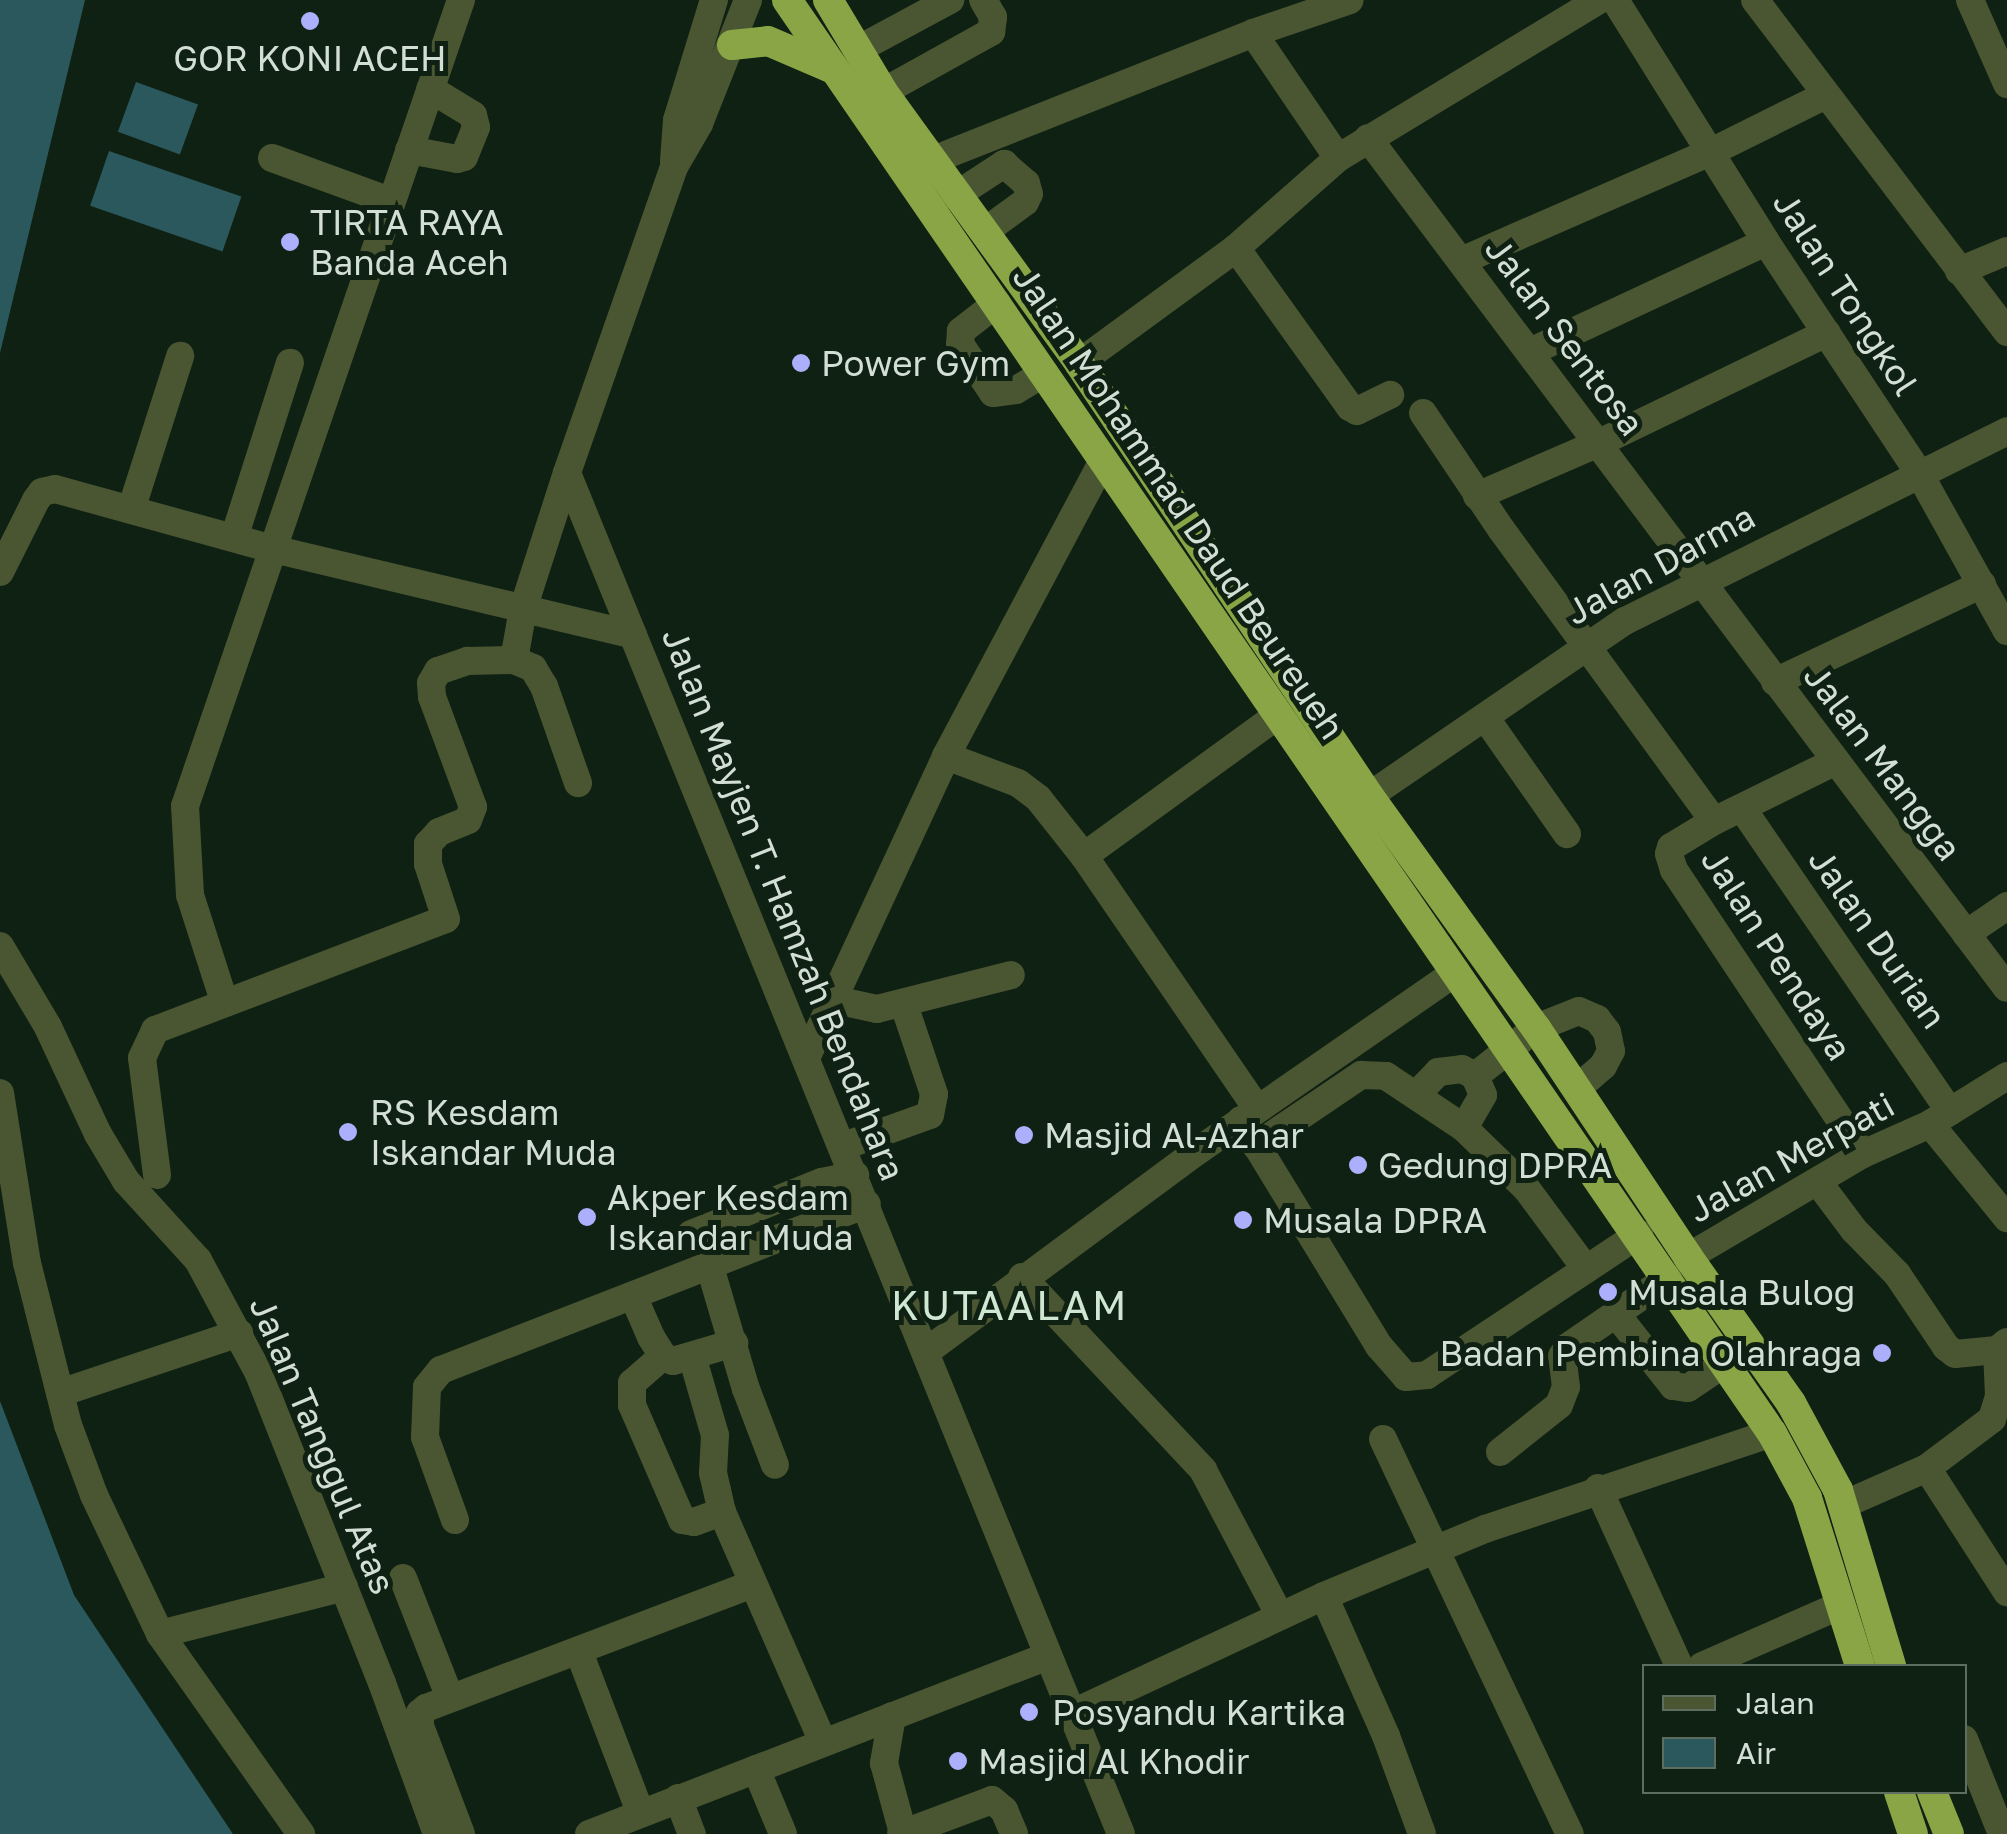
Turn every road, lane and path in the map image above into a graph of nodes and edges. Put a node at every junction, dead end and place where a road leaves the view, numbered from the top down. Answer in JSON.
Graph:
{"nodes":[{"id":1,"x":461,"y":0,"type":"edge"},
{"id":2,"x":714,"y":0,"type":"edge"},
{"id":3,"x":748,"y":0,"type":"edge"},
{"id":4,"x":787,"y":0,"type":"edge"},
{"id":5,"x":828,"y":0,"type":"edge"},
{"id":6,"x":950,"y":0,"type":"edge"},
{"id":7,"x":983,"y":0,"type":"edge"},
{"id":8,"x":1350,"y":0,"type":"edge"},
{"id":9,"x":1599,"y":0,"type":"edge"},
{"id":10,"x":1616,"y":0,"type":"edge"},
{"id":11,"x":1755,"y":0,"type":"edge"},
{"id":12,"x":1970,"y":0,"type":"edge"},
{"id":13,"x":1252,"y":34,"type":"junction"},
{"id":14,"x":732,"y":46,"type":"junction"},
{"id":15,"x":845,"y":59,"type":"junction"},
{"id":16,"x":2007,"y":84,"type":"edge"},
{"id":17,"x":430,"y":89,"type":"junction"},
{"id":18,"x":883,"y":92,"type":"junction"},
{"id":19,"x":1824,"y":96,"type":"junction"},
{"id":20,"x":1368,"y":138,"type":"junction"},
{"id":21,"x":409,"y":150,"type":"junction"},
{"id":22,"x":1711,"y":152,"type":"junction"},
{"id":23,"x":272,"y":158,"type":"dead end"},
{"id":24,"x":1338,"y":158,"type":"junction"},
{"id":25,"x":932,"y":160,"type":"junction"},
{"id":26,"x":674,"y":167,"type":"junction"},
{"id":27,"x":955,"y":196,"type":"junction"},
{"id":28,"x":390,"y":200,"type":"junction"},
{"id":29,"x":984,"y":232,"type":"junction"},
{"id":30,"x":1766,"y":242,"type":"junction"},
{"id":31,"x":1236,"y":248,"type":"junction"},
{"id":32,"x":2007,"y":251,"type":"edge"},
{"id":33,"x":1461,"y":261,"type":"junction"},
{"id":34,"x":1960,"y":270,"type":"junction"},
{"id":35,"x":997,"y":303,"type":"junction"},
{"id":36,"x":2007,"y":332,"type":"edge"},
{"id":37,"x":1827,"y":333,"type":"junction"},
{"id":38,"x":1530,"y":352,"type":"junction"},
{"id":39,"x":180,"y":356,"type":"dead end"},
{"id":40,"x":290,"y":363,"type":"dead end"},
{"id":41,"x":1079,"y":363,"type":"junction"},
{"id":42,"x":1044,"y":372,"type":"junction"},
{"id":43,"x":1390,"y":395,"type":"dead end"},
{"id":44,"x":1423,"y":413,"type":"dead end"},
{"id":45,"x":2007,"y":431,"type":"edge"},
{"id":46,"x":1599,"y":443,"type":"junction"},
{"id":47,"x":1104,"y":459,"type":"junction"},
{"id":48,"x":567,"y":472,"type":"junction"},
{"id":49,"x":1919,"y":473,"type":"junction"},
{"id":50,"x":1477,"y":496,"type":"junction"},
{"id":51,"x":131,"y":510,"type":"junction"},
{"id":52,"x":234,"y":538,"type":"junction"},
{"id":53,"x":273,"y":549,"type":"junction"},
{"id":54,"x":0,"y":572,"type":"edge"},
{"id":55,"x":1700,"y":580,"type":"junction"},
{"id":56,"x":1982,"y":584,"type":"junction"},
{"id":57,"x":523,"y":609,"type":"junction"},
{"id":58,"x":2007,"y":631,"type":"edge"},
{"id":59,"x":633,"y":636,"type":"junction"},
{"id":60,"x":1587,"y":644,"type":"junction"},
{"id":61,"x":514,"y":660,"type":"junction"},
{"id":62,"x":1776,"y":682,"type":"junction"},
{"id":63,"x":1278,"y":715,"type":"junction"},
{"id":64,"x":1484,"y":717,"type":"junction"},
{"id":65,"x":946,"y":756,"type":"junction"},
{"id":66,"x":1834,"y":762,"type":"junction"},
{"id":67,"x":578,"y":783,"type":"dead end"},
{"id":68,"x":1369,"y":796,"type":"junction"},
{"id":69,"x":1742,"y":808,"type":"junction"},
{"id":70,"x":1714,"y":821,"type":"junction"},
{"id":71,"x":1567,"y":834,"type":"dead end"},
{"id":72,"x":1084,"y":856,"type":"junction"},
{"id":73,"x":2007,"y":906,"type":"edge"},
{"id":74,"x":1966,"y":934,"type":"junction"},
{"id":75,"x":2,"y":953,"type":"edge"},
{"id":76,"x":1456,"y":972,"type":"junction"},
{"id":77,"x":1011,"y":974,"type":"dead end"},
{"id":78,"x":2007,"y":988,"type":"edge"},
{"id":79,"x":835,"y":1000,"type":"junction"},
{"id":80,"x":224,"y":1002,"type":"junction"},
{"id":81,"x":904,"y":1005,"type":"junction"},
{"id":82,"x":1536,"y":1028,"type":"junction"},
{"id":83,"x":1510,"y":1046,"type":"junction"},
{"id":84,"x":807,"y":1056,"type":"junction"},
{"id":85,"x":1475,"y":1076,"type":"junction"},
{"id":86,"x":2007,"y":1076,"type":"edge"},
{"id":87,"x":1578,"y":1088,"type":"junction"},
{"id":88,"x":0,"y":1093,"type":"edge"},
{"id":89,"x":1418,"y":1093,"type":"junction"},
{"id":90,"x":1249,"y":1114,"type":"junction"},
{"id":91,"x":1940,"y":1118,"type":"junction"},
{"id":92,"x":1464,"y":1128,"type":"junction"},
{"id":93,"x":844,"y":1146,"type":"junction"},
{"id":94,"x":1256,"y":1146,"type":"junction"},
{"id":95,"x":1862,"y":1154,"type":"junction"},
{"id":96,"x":157,"y":1175,"type":"dead end"},
{"id":97,"x":856,"y":1175,"type":"junction"},
{"id":98,"x":1818,"y":1182,"type":"junction"},
{"id":99,"x":867,"y":1204,"type":"junction"},
{"id":100,"x":2007,"y":1218,"type":"edge"},
{"id":101,"x":692,"y":1234,"type":"dead end"},
{"id":102,"x":1639,"y":1234,"type":"junction"},
{"id":103,"x":710,"y":1267,"type":"junction"},
{"id":104,"x":1586,"y":1268,"type":"junction"},
{"id":105,"x":1678,"y":1268,"type":"junction"},
{"id":106,"x":1022,"y":1277,"type":"junction"},
{"id":107,"x":634,"y":1298,"type":"junction"},
{"id":108,"x":1616,"y":1314,"type":"junction"},
{"id":109,"x":238,"y":1334,"type":"junction"},
{"id":110,"x":734,"y":1343,"type":"junction"},
{"id":111,"x":2002,"y":1346,"type":"edge"},
{"id":112,"x":928,"y":1350,"type":"junction"},
{"id":113,"x":663,"y":1356,"type":"junction"},
{"id":114,"x":692,"y":1356,"type":"junction"},
{"id":115,"x":1725,"y":1363,"type":"junction"},
{"id":116,"x":60,"y":1393,"type":"junction"},
{"id":117,"x":1772,"y":1432,"type":"junction"},
{"id":118,"x":1383,"y":1439,"type":"dead end"},
{"id":119,"x":1500,"y":1452,"type":"dead end"},
{"id":120,"x":775,"y":1465,"type":"dead end"},
{"id":121,"x":1927,"y":1468,"type":"junction"},
{"id":122,"x":1598,"y":1488,"type":"junction"},
{"id":123,"x":1843,"y":1505,"type":"junction"},
{"id":124,"x":722,"y":1512,"type":"junction"},
{"id":125,"x":455,"y":1520,"type":"dead end"},
{"id":126,"x":1434,"y":1550,"type":"junction"},
{"id":127,"x":403,"y":1578,"type":"dead end"},
{"id":128,"x":752,"y":1584,"type":"junction"},
{"id":129,"x":344,"y":1587,"type":"junction"},
{"id":130,"x":2007,"y":1592,"type":"edge"},
{"id":131,"x":1324,"y":1596,"type":"junction"},
{"id":132,"x":1841,"y":1605,"type":"junction"},
{"id":133,"x":1280,"y":1616,"type":"junction"},
{"id":134,"x":160,"y":1634,"type":"junction"},
{"id":135,"x":579,"y":1652,"type":"junction"},
{"id":136,"x":1048,"y":1656,"type":"junction"},
{"id":137,"x":1678,"y":1664,"type":"edge"},
{"id":138,"x":1707,"y":1664,"type":"edge"},
{"id":139,"x":1859,"y":1664,"type":"edge"},
{"id":140,"x":1890,"y":1664,"type":"edge"},
{"id":141,"x":450,"y":1698,"type":"junction"},
{"id":142,"x":1073,"y":1713,"type":"junction"},
{"id":143,"x":892,"y":1716,"type":"junction"},
{"id":144,"x":824,"y":1742,"type":"junction"},
{"id":145,"x":1967,"y":1746,"type":"edge"},
{"id":146,"x":756,"y":1769,"type":"junction"},
{"id":147,"x":1900,"y":1794,"type":"edge"},
{"id":148,"x":1933,"y":1794,"type":"edge"},
{"id":149,"x":678,"y":1798,"type":"junction"},
{"id":150,"x":640,"y":1812,"type":"junction"},
{"id":151,"x":301,"y":1834,"type":"edge"},
{"id":152,"x":437,"y":1834,"type":"edge"},
{"id":153,"x":461,"y":1834,"type":"edge"},
{"id":154,"x":589,"y":1834,"type":"edge"},
{"id":155,"x":692,"y":1834,"type":"edge"},
{"id":156,"x":783,"y":1834,"type":"edge"},
{"id":157,"x":902,"y":1834,"type":"edge"},
{"id":158,"x":1014,"y":1834,"type":"edge"},
{"id":159,"x":1121,"y":1834,"type":"edge"},
{"id":160,"x":1422,"y":1834,"type":"edge"},
{"id":161,"x":1570,"y":1834,"type":"edge"},
{"id":162,"x":1911,"y":1834,"type":"edge"},
{"id":163,"x":1949,"y":1834,"type":"edge"},
{"id":164,"x":2002,"y":1834,"type":"edge"}],
"edges":[{"from":1,"to":17,"type":"street"},
{"from":2,"to":26,"type":"street"},
{"from":3,"to":14,"type":"street"},
{"from":4,"to":15,"type":"highway","name":"Jalan Mohammad Daud Beureueh"},
{"from":5,"to":15,"type":"highway","name":"Jalan Mohammad Daud Beureueh"},
{"from":6,"to":15,"type":"street"},
{"from":7,"to":18,"type":"street"},
{"from":8,"to":13,"type":"street"},
{"from":9,"to":20,"type":"street"},
{"from":10,"to":22,"type":"street","name":"Jalan Tongkol"},
{"from":11,"to":19,"type":"street"},
{"from":12,"to":16,"type":"street"},
{"from":13,"to":24,"type":"street"},
{"from":13,"to":25,"type":"street"},
{"from":14,"to":15,"type":"highway"},
{"from":14,"to":26,"type":"street"},
{"from":15,"to":18,"type":"highway","name":"Jalan Mohammad Daud Beureueh"},
{"from":15,"to":35,"type":"highway","name":"Jalan Mohammad Daud Beureueh"},
{"from":17,"to":21,"type":"street"},
{"from":17,"to":21,"type":"street"},
{"from":18,"to":25,"type":"highway","name":"Jalan Mohammad Daud Beureueh"},
{"from":19,"to":22,"type":"street"},
{"from":19,"to":34,"type":"street"},
{"from":20,"to":24,"type":"street"},
{"from":20,"to":33,"type":"street","name":"Jalan Sentosa"},
{"from":21,"to":28,"type":"street"},
{"from":22,"to":30,"type":"street","name":"Jalan Tongkol"},
{"from":22,"to":33,"type":"street"},
{"from":23,"to":28,"type":"street"},
{"from":24,"to":31,"type":"street"},
{"from":25,"to":27,"type":"highway","name":"Jalan Mohammad Daud Beureueh"},
{"from":26,"to":48,"type":"street"},
{"from":27,"to":29,"type":"highway","name":"Jalan Mohammad Daud Beureueh"},
{"from":27,"to":29,"type":"street"},
{"from":28,"to":53,"type":"street"},
{"from":29,"to":41,"type":"highway","name":"Jalan Mohammad Daud Beureueh"},
{"from":30,"to":37,"type":"street","name":"Jalan Tongkol"},
{"from":30,"to":38,"type":"street"},
{"from":31,"to":41,"type":"street"},
{"from":31,"to":43,"type":"street"},
{"from":32,"to":34,"type":"street"},
{"from":33,"to":38,"type":"street","name":"Jalan Sentosa"},
{"from":34,"to":36,"type":"street"},
{"from":35,"to":42,"type":"highway","name":"Jalan Mohammad Daud Beureueh"},
{"from":35,"to":42,"type":"street"},
{"from":37,"to":46,"type":"street"},
{"from":37,"to":49,"type":"street","name":"Jalan Tongkol"},
{"from":38,"to":46,"type":"street","name":"Jalan Sentosa"},
{"from":39,"to":51,"type":"street"},
{"from":40,"to":52,"type":"street"},
{"from":41,"to":68,"type":"highway","name":"Jalan Mohammad Daud Beureueh"},
{"from":42,"to":47,"type":"highway","name":"Jalan Mohammad Daud Beureueh"},
{"from":44,"to":50,"type":"street"},
{"from":45,"to":49,"type":"street","name":"Jalan Darma"},
{"from":46,"to":50,"type":"street"},
{"from":46,"to":55,"type":"street","name":"Jalan Sentosa"},
{"from":47,"to":63,"type":"highway","name":"Jalan Mohammad Daud Beureueh"},
{"from":47,"to":65,"type":"street"},
{"from":48,"to":57,"type":"street"},
{"from":48,"to":59,"type":"street","name":"Jalan Mayjen T. Hamzah Bendahara"},
{"from":49,"to":55,"type":"street","name":"Jalan Darma"},
{"from":49,"to":56,"type":"street","name":"Jalan Tongkol"},
{"from":50,"to":60,"type":"street"},
{"from":51,"to":52,"type":"street"},
{"from":51,"to":54,"type":"street"},
{"from":52,"to":53,"type":"street"},
{"from":53,"to":57,"type":"street"},
{"from":53,"to":80,"type":"street"},
{"from":55,"to":60,"type":"street","name":"Jalan Darma"},
{"from":55,"to":62,"type":"street","name":"Jalan Mangga"},
{"from":56,"to":58,"type":"street","name":"Jalan Tongkol"},
{"from":56,"to":62,"type":"street"},
{"from":57,"to":59,"type":"street"},
{"from":57,"to":61,"type":"street"},
{"from":59,"to":84,"type":"street","name":"Jalan Mayjen T. Hamzah Bendahara"},
{"from":60,"to":64,"type":"street","name":"Jalan Darma"},
{"from":60,"to":70,"type":"street"},
{"from":61,"to":67,"type":"street"},
{"from":61,"to":80,"type":"street"},
{"from":62,"to":66,"type":"street","name":"Jalan Mangga"},
{"from":63,"to":72,"type":"street"},
{"from":63,"to":76,"type":"highway","name":"Jalan Mohammad Daud Beureueh"},
{"from":64,"to":68,"type":"street","name":"Jalan Darma"},
{"from":64,"to":71,"type":"street"},
{"from":65,"to":72,"type":"street"},
{"from":65,"to":79,"type":"street"},
{"from":66,"to":69,"type":"street","name":"Jalan Pendaya"},
{"from":66,"to":74,"type":"street","name":"Jalan Mangga"},
{"from":68,"to":82,"type":"highway","name":"Jalan Mohammad Daud Beureueh"},
{"from":69,"to":70,"type":"street","name":"Jalan Pendaya"},
{"from":69,"to":91,"type":"street","name":"Jalan Durian"},
{"from":70,"to":95,"type":"street","name":"Jalan Pendaya"},
{"from":72,"to":90,"type":"street"},
{"from":73,"to":74,"type":"street"},
{"from":74,"to":78,"type":"street","name":"Jalan Mangga"},
{"from":75,"to":109,"type":"street","name":"Jalan Tanggul Atas"},
{"from":76,"to":83,"type":"highway","name":"Jalan Mohammad Daud Beureueh"},
{"from":76,"to":90,"type":"street"},
{"from":77,"to":81,"type":"street"},
{"from":79,"to":81,"type":"street"},
{"from":79,"to":84,"type":"street"},
{"from":80,"to":96,"type":"street"},
{"from":81,"to":93,"type":"street"},
{"from":82,"to":83,"type":"street"},
{"from":82,"to":87,"type":"highway","name":"Jalan Mohammad Daud Beureueh"},
{"from":82,"to":87,"type":"street"},
{"from":83,"to":85,"type":"street"},
{"from":83,"to":102,"type":"highway","name":"Jalan Mohammad Daud Beureueh"},
{"from":84,"to":93,"type":"street","name":"Jalan Mayjen T. Hamzah Bendahara"},
{"from":85,"to":89,"type":"street"},
{"from":85,"to":92,"type":"street"},
{"from":86,"to":91,"type":"street"},
{"from":87,"to":105,"type":"highway","name":"Jalan Mohammad Daud Beureueh"},
{"from":88,"to":116,"type":"street"},
{"from":89,"to":92,"type":"street"},
{"from":89,"to":94,"type":"street"},
{"from":90,"to":94,"type":"street"},
{"from":90,"to":106,"type":"street"},
{"from":91,"to":95,"type":"street","name":"Jalan Merpati"},
{"from":91,"to":100,"type":"street","name":"Jalan Merpati"},
{"from":92,"to":104,"type":"street"},
{"from":93,"to":97,"type":"street","name":"Jalan Mayjen T. Hamzah Bendahara"},
{"from":94,"to":104,"type":"street"},
{"from":95,"to":98,"type":"street","name":"Jalan Merpati"},
{"from":97,"to":99,"type":"street","name":"Jalan Mayjen T. Hamzah Bendahara"},
{"from":97,"to":101,"type":"street"},
{"from":98,"to":105,"type":"street","name":"Jalan Merpati"},
{"from":98,"to":111,"type":"street"},
{"from":99,"to":103,"type":"street"},
{"from":99,"to":112,"type":"street","name":"Jalan Mayjen T. Hamzah Bendahara"},
{"from":102,"to":104,"type":"street"},
{"from":102,"to":105,"type":"highway","name":"Jalan Mohammad Daud Beureueh"},
{"from":103,"to":107,"type":"street"},
{"from":103,"to":110,"type":"street"},
{"from":105,"to":108,"type":"street","name":"Jalan Merpati"},
{"from":105,"to":115,"type":"highway","name":"Jalan Mohammad Daud Beureueh"},
{"from":105,"to":123,"type":"highway","name":"Jalan Mohammad Daud Beureueh"},
{"from":106,"to":112,"type":"street"},
{"from":106,"to":133,"type":"street"},
{"from":107,"to":113,"type":"street"},
{"from":107,"to":125,"type":"street"},
{"from":108,"to":115,"type":"street"},
{"from":108,"to":119,"type":"street","name":"Jalan Merpati"},
{"from":109,"to":116,"type":"street"},
{"from":109,"to":129,"type":"street","name":"Jalan Tanggul Atas"},
{"from":110,"to":114,"type":"street"},
{"from":110,"to":120,"type":"street"},
{"from":111,"to":121,"type":"street"},
{"from":112,"to":136,"type":"street","name":"Jalan Mayjen T. Hamzah Bendahara"},
{"from":113,"to":114,"type":"street"},
{"from":113,"to":124,"type":"street"},
{"from":114,"to":124,"type":"street"},
{"from":115,"to":117,"type":"highway","name":"Jalan Mohammad Daud Beureueh"},
{"from":116,"to":134,"type":"street"},
{"from":117,"to":122,"type":"street"},
{"from":117,"to":132,"type":"highway","name":"Jalan Mohammad Daud Beureueh"},
{"from":118,"to":126,"type":"street"},
{"from":121,"to":123,"type":"street"},
{"from":121,"to":130,"type":"street"},
{"from":122,"to":126,"type":"street"},
{"from":122,"to":137,"type":"street"},
{"from":123,"to":140,"type":"highway","name":"Jalan Mohammad Daud Beureueh"},
{"from":124,"to":128,"type":"street"},
{"from":126,"to":131,"type":"street"},
{"from":126,"to":161,"type":"street"},
{"from":127,"to":141,"type":"street"},
{"from":128,"to":135,"type":"street"},
{"from":128,"to":144,"type":"street"},
{"from":129,"to":134,"type":"street"},
{"from":129,"to":152,"type":"street","name":"Jalan Tanggul Atas"},
{"from":131,"to":133,"type":"street"},
{"from":131,"to":160,"type":"street"},
{"from":132,"to":138,"type":"street"},
{"from":132,"to":139,"type":"highway","name":"Jalan Mohammad Daud Beureueh"},
{"from":133,"to":142,"type":"street"},
{"from":134,"to":151,"type":"street"},
{"from":135,"to":141,"type":"street"},
{"from":135,"to":150,"type":"street"},
{"from":136,"to":142,"type":"street","name":"Jalan Mayjen T. Hamzah Bendahara"},
{"from":136,"to":143,"type":"street"},
{"from":141,"to":153,"type":"street"},
{"from":142,"to":159,"type":"street","name":"Jalan Mayjen T. Hamzah Bendahara"},
{"from":143,"to":144,"type":"street"},
{"from":143,"to":157,"type":"street"},
{"from":144,"to":146,"type":"street"},
{"from":145,"to":164,"type":"street"},
{"from":146,"to":149,"type":"street"},
{"from":146,"to":156,"type":"street"},
{"from":147,"to":162,"type":"highway"},
{"from":148,"to":163,"type":"highway"},
{"from":149,"to":150,"type":"street"},
{"from":149,"to":155,"type":"street"},
{"from":150,"to":154,"type":"street"},
{"from":157,"to":158,"type":"street"}]}
